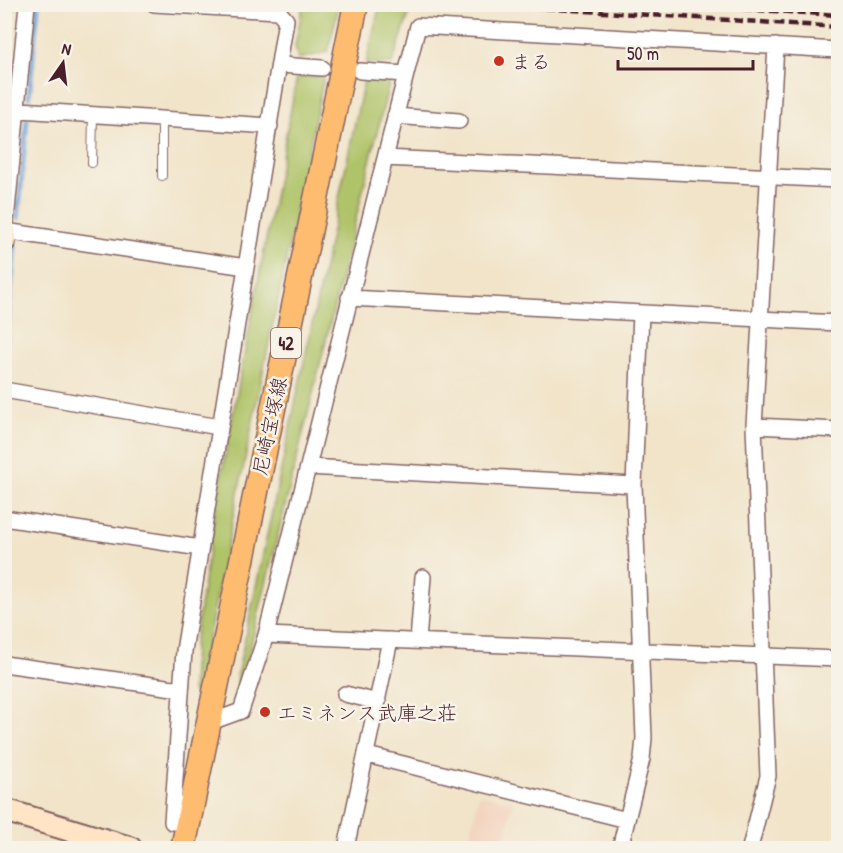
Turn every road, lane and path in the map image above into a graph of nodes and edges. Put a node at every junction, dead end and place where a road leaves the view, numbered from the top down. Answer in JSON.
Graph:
{"nodes":[{"id":1,"x":27,"y":4,"type":"edge"},
{"id":2,"x":154,"y":4,"type":"edge"},
{"id":3,"x":355,"y":11,"type":"edge"},
{"id":4,"x":776,"y":46,"type":"junction"},
{"id":5,"x":838,"y":50,"type":"edge"},
{"id":6,"x":280,"y":65,"type":"junction"},
{"id":7,"x":322,"y":68,"type":"dead end"},
{"id":8,"x":360,"y":70,"type":"dead end"},
{"id":9,"x":406,"y":74,"type":"junction"},
{"id":10,"x":12,"y":110,"type":"edge"},
{"id":11,"x":93,"y":115,"type":"junction"},
{"id":12,"x":395,"y":116,"type":"junction"},
{"id":13,"x":162,"y":119,"type":"junction"},
{"id":14,"x":459,"y":121,"type":"dead end"},
{"id":15,"x":270,"y":126,"type":"junction"},
{"id":16,"x":385,"y":158,"type":"junction"},
{"id":17,"x":92,"y":163,"type":"dead end"},
{"id":18,"x":162,"y":176,"type":"dead end"},
{"id":19,"x":767,"y":176,"type":"junction"},
{"id":20,"x":838,"y":180,"type":"edge"},
{"id":21,"x":5,"y":234,"type":"edge"},
{"id":22,"x":246,"y":267,"type":"junction"},
{"id":23,"x":349,"y":298,"type":"junction"},
{"id":24,"x":641,"y":313,"type":"junction"},
{"id":25,"x":759,"y":319,"type":"junction"},
{"id":26,"x":838,"y":323,"type":"edge"},
{"id":27,"x":4,"y":390,"type":"edge"},
{"id":28,"x":754,"y":426,"type":"junction"},
{"id":29,"x":219,"y":427,"type":"junction"},
{"id":30,"x":838,"y":430,"type":"edge"},
{"id":31,"x":308,"y":467,"type":"junction"},
{"id":32,"x":634,"y":485,"type":"junction"},
{"id":33,"x":4,"y":518,"type":"edge"},
{"id":34,"x":200,"y":548,"type":"junction"},
{"id":35,"x":423,"y":578,"type":"dead end"},
{"id":36,"x":266,"y":635,"type":"junction"},
{"id":37,"x":390,"y":640,"type":"junction"},
{"id":38,"x":418,"y":641,"type":"junction"},
{"id":39,"x":640,"y":651,"type":"junction"},
{"id":40,"x":763,"y":656,"type":"junction"},
{"id":41,"x":838,"y":658,"type":"edge"},
{"id":42,"x":4,"y":664,"type":"edge"},
{"id":43,"x":180,"y":689,"type":"junction"},
{"id":44,"x":345,"y":694,"type":"dead end"},
{"id":45,"x":378,"y":702,"type":"junction"},
{"id":46,"x":208,"y":723,"type":"junction"},
{"id":47,"x":366,"y":755,"type":"junction"},
{"id":48,"x":4,"y":810,"type":"edge"},
{"id":49,"x":627,"y":820,"type":"junction"},
{"id":50,"x":172,"y":822,"type":"dead end"},
{"id":51,"x":130,"y":849,"type":"edge"},
{"id":52,"x":183,"y":849,"type":"edge"},
{"id":53,"x":346,"y":849,"type":"edge"},
{"id":54,"x":620,"y":849,"type":"edge"},
{"id":55,"x":750,"y":849,"type":"edge"}],
"edges":[{"from":1,"to":10,"type":"street"},
{"from":2,"to":6,"type":"street"},
{"from":3,"to":46,"type":"main road","name":"尼崎宝塚線","number":"42"},
{"from":4,"to":5,"type":"street"},
{"from":4,"to":9,"type":"street"},
{"from":4,"to":19,"type":"street"},
{"from":6,"to":7,"type":"street"},
{"from":6,"to":15,"type":"street"},
{"from":8,"to":9,"type":"street"},
{"from":9,"to":12,"type":"street"},
{"from":10,"to":11,"type":"street"},
{"from":10,"to":21,"type":"street"},
{"from":11,"to":13,"type":"street"},
{"from":11,"to":17,"type":"lane"},
{"from":12,"to":14,"type":"street"},
{"from":12,"to":16,"type":"street"},
{"from":13,"to":15,"type":"street"},
{"from":13,"to":18,"type":"lane"},
{"from":15,"to":22,"type":"street"},
{"from":16,"to":19,"type":"street"},
{"from":16,"to":23,"type":"street"},
{"from":19,"to":20,"type":"street"},
{"from":19,"to":25,"type":"street"},
{"from":21,"to":22,"type":"street"},
{"from":22,"to":29,"type":"street"},
{"from":23,"to":24,"type":"street"},
{"from":23,"to":31,"type":"street"},
{"from":24,"to":25,"type":"street"},
{"from":24,"to":32,"type":"street"},
{"from":25,"to":26,"type":"street"},
{"from":25,"to":28,"type":"street"},
{"from":27,"to":29,"type":"street"},
{"from":28,"to":30,"type":"street"},
{"from":28,"to":40,"type":"street"},
{"from":29,"to":34,"type":"street"},
{"from":31,"to":32,"type":"street"},
{"from":31,"to":36,"type":"street"},
{"from":32,"to":39,"type":"street"},
{"from":33,"to":34,"type":"street"},
{"from":34,"to":43,"type":"street"},
{"from":35,"to":38,"type":"street"},
{"from":36,"to":37,"type":"street"},
{"from":36,"to":46,"type":"street"},
{"from":37,"to":38,"type":"street"},
{"from":37,"to":45,"type":"street"},
{"from":38,"to":39,"type":"street"},
{"from":39,"to":40,"type":"street"},
{"from":39,"to":49,"type":"street"},
{"from":40,"to":41,"type":"street"},
{"from":40,"to":55,"type":"street"},
{"from":42,"to":43,"type":"street"},
{"from":43,"to":50,"type":"street"},
{"from":44,"to":45,"type":"street"},
{"from":45,"to":47,"type":"street"},
{"from":46,"to":52,"type":"main road","name":"尼崎宝塚線","number":"42"},
{"from":47,"to":49,"type":"street"},
{"from":47,"to":53,"type":"street"},
{"from":48,"to":51,"type":"street"},
{"from":49,"to":54,"type":"street"}]}
